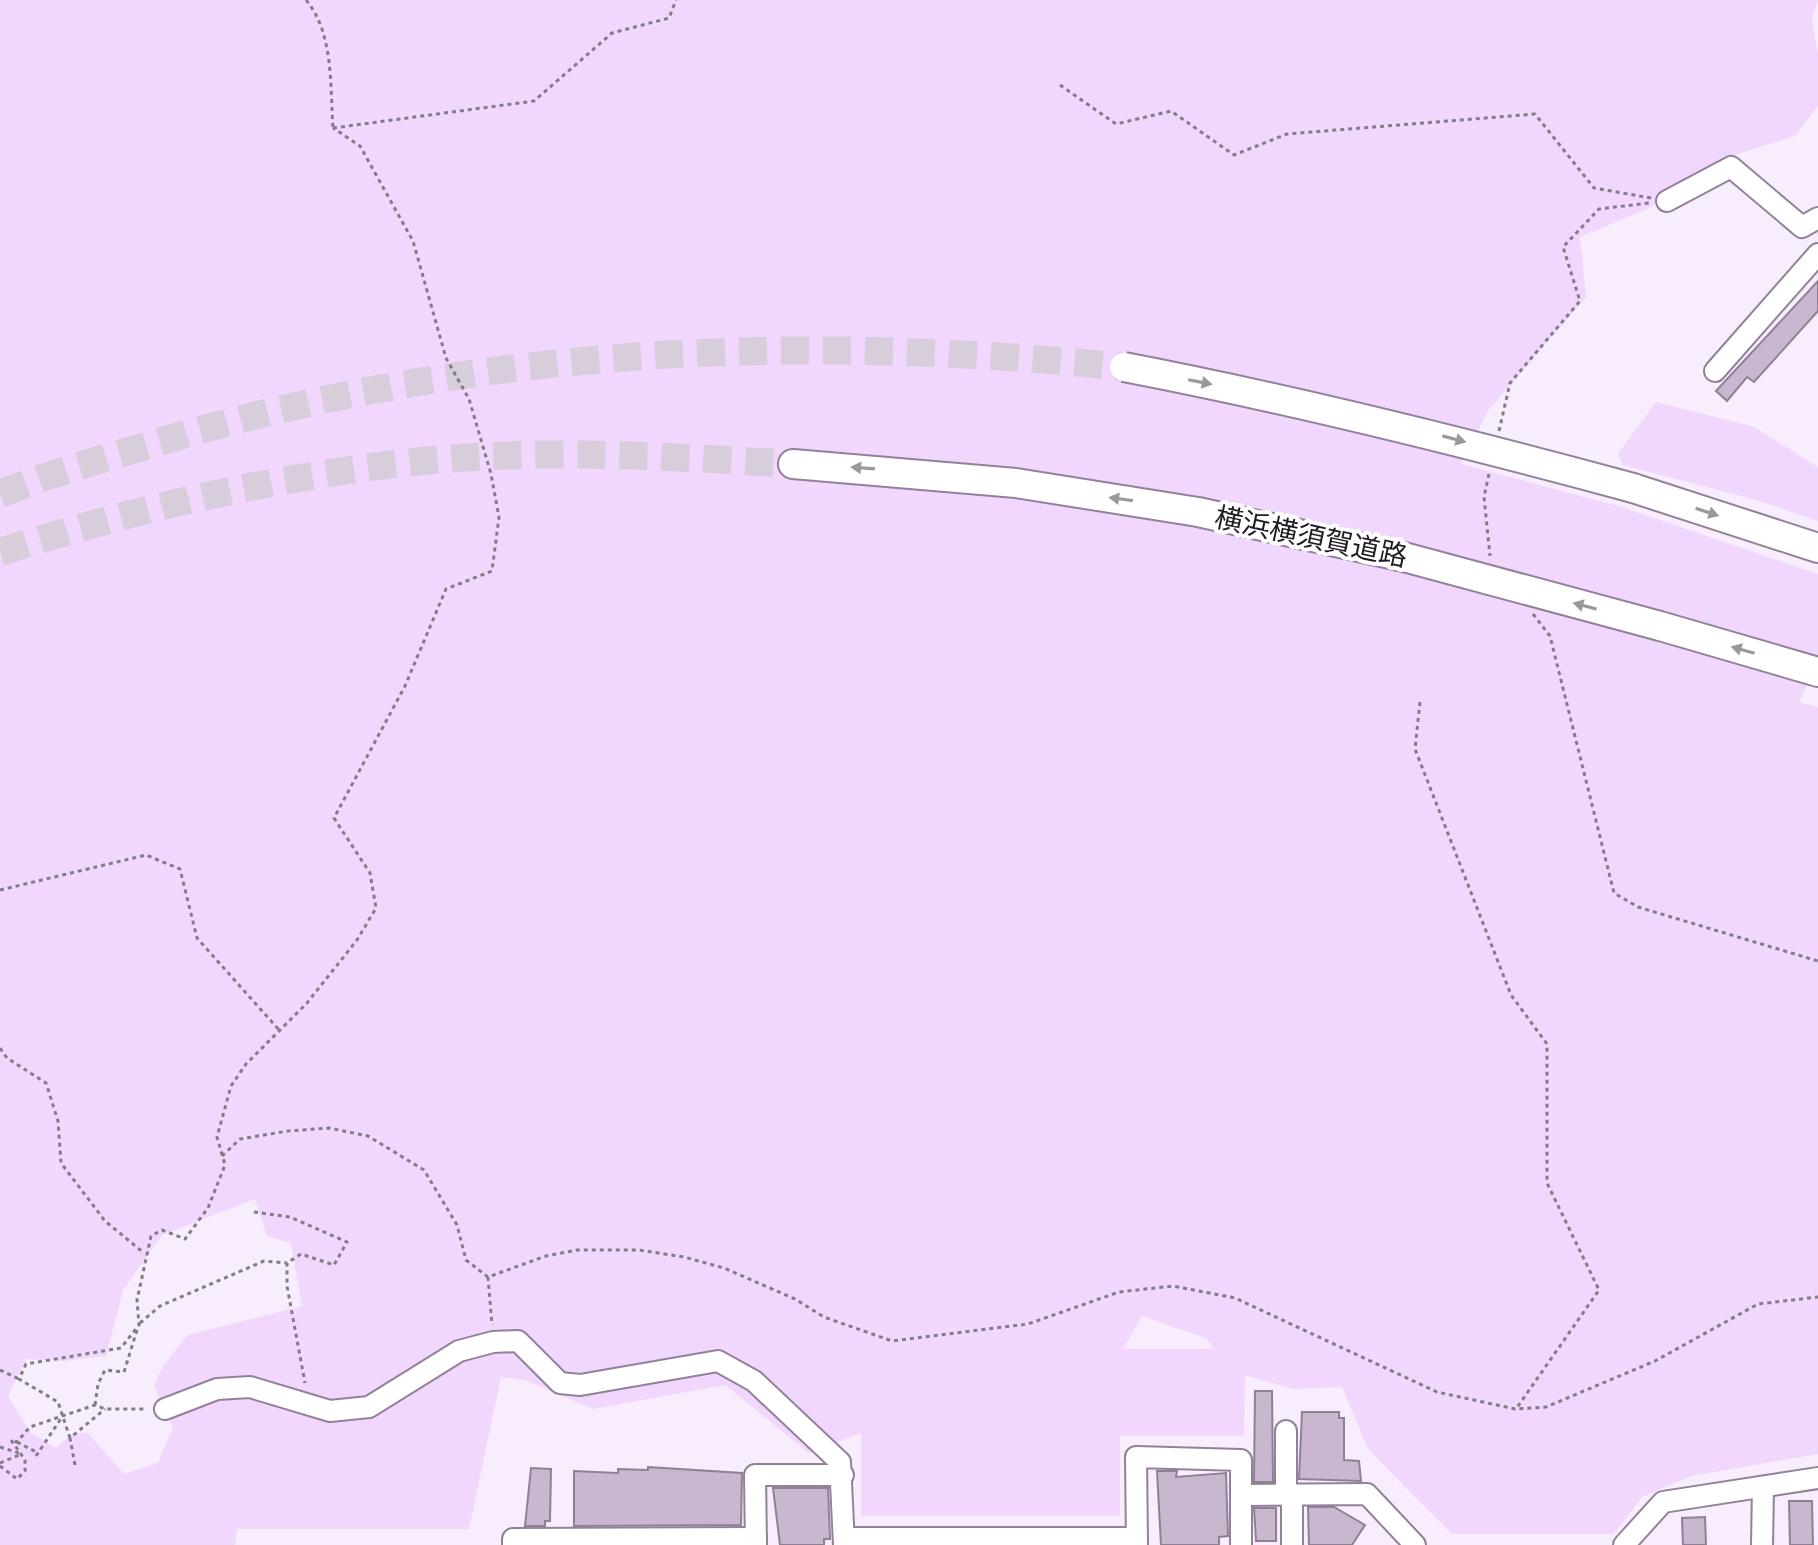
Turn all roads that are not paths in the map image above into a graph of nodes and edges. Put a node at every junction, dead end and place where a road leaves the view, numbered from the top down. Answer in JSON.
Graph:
{"nodes":[{"id":1,"x":1667,"y":201,"type":"road end"},
{"id":2,"x":1818,"y":218,"type":"edge"},
{"id":3,"x":1818,"y":254,"type":"edge"},
{"id":4,"x":1124,"y":367,"type":"tunnel mouth"},
{"id":5,"x":1715,"y":371,"type":"dead end"},
{"id":6,"x":793,"y":464,"type":"tunnel mouth"},
{"id":7,"x":1818,"y":548,"type":"edge"},
{"id":8,"x":1818,"y":672,"type":"edge"},
{"id":9,"x":165,"y":1409,"type":"road end"},
{"id":10,"x":1286,"y":1431,"type":"dead end"},
{"id":11,"x":842,"y":1468,"type":"junction"},
{"id":12,"x":1818,"y":1478,"type":"edge"},
{"id":13,"x":1763,"y":1487,"type":"junction"},
{"id":14,"x":1289,"y":1494,"type":"junction"},
{"id":15,"x":1241,"y":1495,"type":"junction"},
{"id":16,"x":1639,"y":1537,"type":"edge"},
{"id":17,"x":756,"y":1541,"type":"edge"},
{"id":18,"x":844,"y":1541,"type":"edge"},
{"id":19,"x":1052,"y":1541,"type":"edge"},
{"id":20,"x":1137,"y":1541,"type":"edge"},
{"id":21,"x":513,"y":1545,"type":"edge"},
{"id":22,"x":1241,"y":1545,"type":"edge"},
{"id":23,"x":1292,"y":1545,"type":"edge"},
{"id":24,"x":1415,"y":1545,"type":"edge"},
{"id":25,"x":1624,"y":1545,"type":"edge"},
{"id":26,"x":1762,"y":1545,"type":"edge"}],
"edges":[{"from":1,"to":2,"type":"street"},
{"from":3,"to":5,"type":"street"},
{"from":4,"to":7,"type":"highway","one_way":true,"bridge":true},
{"from":8,"to":6,"type":"highway","name":"横浜横須賀道路","one_way":true,"bridge":true},
{"from":9,"to":11,"type":"street"},
{"from":10,"to":14,"type":"street"},
{"from":11,"to":17,"type":"street"},
{"from":11,"to":18,"type":"street"},
{"from":12,"to":13,"type":"street"},
{"from":13,"to":16,"type":"street"},
{"from":13,"to":26,"type":"street"},
{"from":14,"to":15,"type":"street"},
{"from":14,"to":23,"type":"street"},
{"from":14,"to":24,"type":"street"},
{"from":15,"to":20,"type":"street"},
{"from":15,"to":22,"type":"street"},
{"from":16,"to":25,"type":"street"},
{"from":17,"to":21,"type":"street"},
{"from":18,"to":19,"type":"street"},
{"from":19,"to":20,"type":"street"}]}
